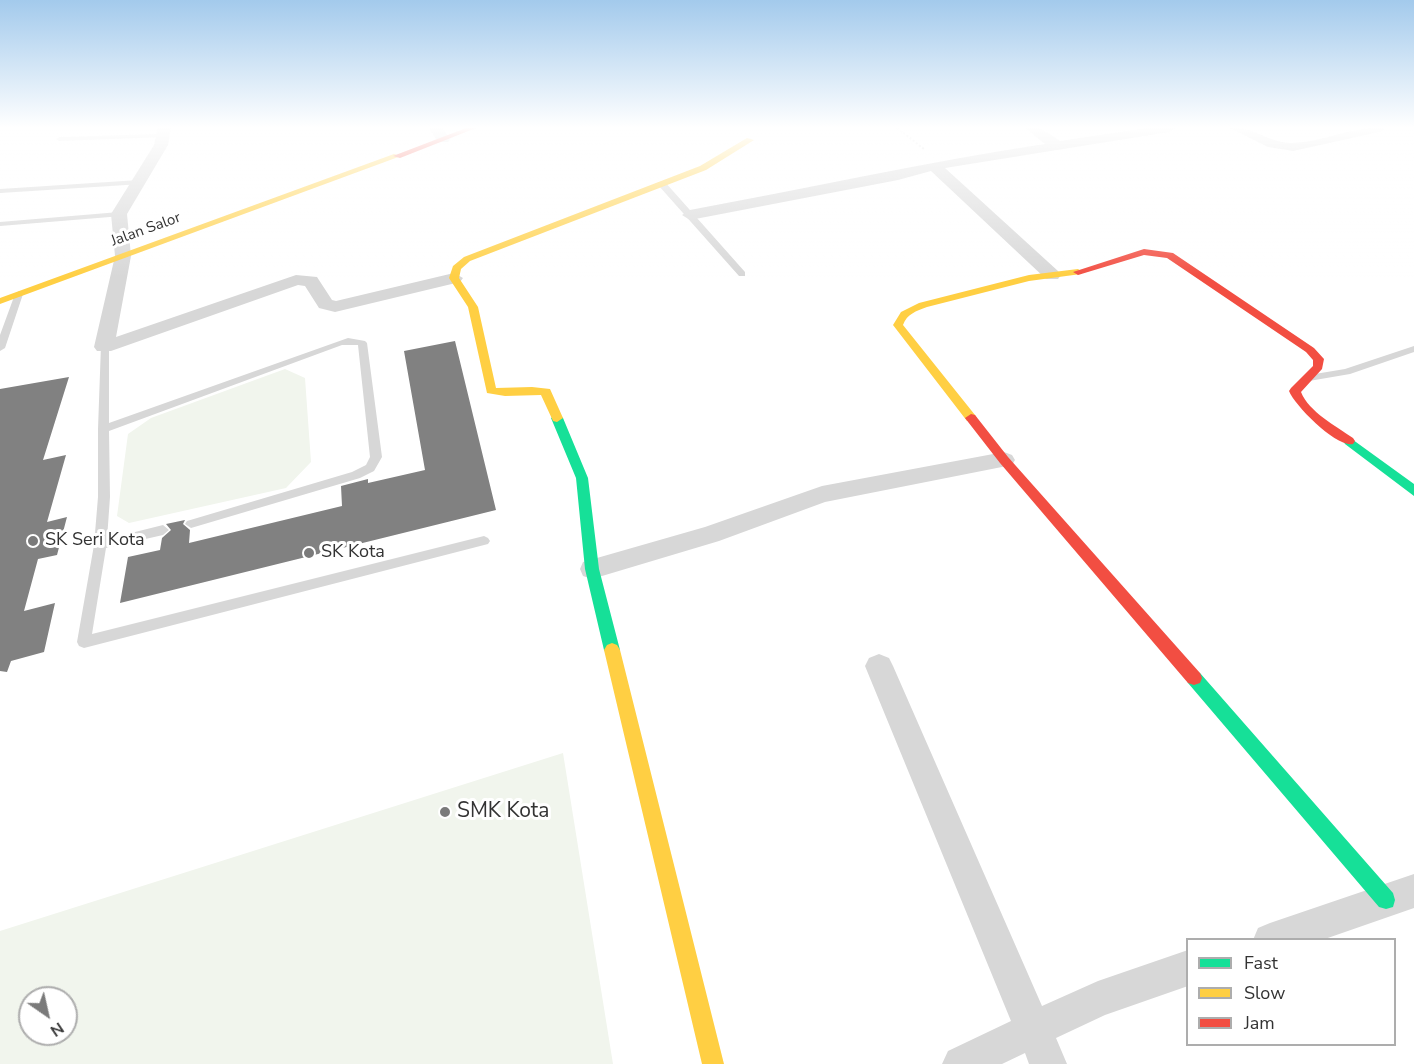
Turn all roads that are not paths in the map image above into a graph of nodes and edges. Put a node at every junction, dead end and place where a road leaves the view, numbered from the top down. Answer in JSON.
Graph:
{"nodes":[{"id":1,"x":142,"y":178,"type":"edge"},
{"id":2,"x":324,"y":178,"type":"edge"},
{"id":3,"x":678,"y":178,"type":"edge"},
{"id":4,"x":876,"y":178,"type":"edge"},
{"id":5,"x":952,"y":178,"type":"edge"},
{"id":6,"x":139,"y":182,"type":"junction"},
{"id":7,"x":662,"y":184,"type":"junction"},
{"id":8,"x":0,"y":191,"type":"edge"},
{"id":9,"x":119,"y":214,"type":"junction"},
{"id":10,"x":690,"y":215,"type":"junction"},
{"id":11,"x":0,"y":224,"type":"edge"},
{"id":12,"x":123,"y":256,"type":"junction"},
{"id":13,"x":742,"y":274,"type":"dead end"},
{"id":14,"x":1052,"y":275,"type":"junction"},
{"id":15,"x":454,"y":278,"type":"junction"},
{"id":16,"x":20,"y":294,"type":"junction"},
{"id":17,"x":0,"y":301,"type":"edge"},
{"id":18,"x":104,"y":347,"type":"junction"},
{"id":19,"x":0,"y":348,"type":"edge"},
{"id":20,"x":1414,"y":349,"type":"edge"},
{"id":21,"x":1304,"y":379,"type":"junction"},
{"id":22,"x":103,"y":429,"type":"junction"},
{"id":23,"x":1004,"y":460,"type":"junction"},
{"id":24,"x":1414,"y":491,"type":"edge"},
{"id":25,"x":190,"y":524,"type":"dead end"},
{"id":26,"x":163,"y":530,"type":"dead end"},
{"id":27,"x":484,"y":541,"type":"dead end"},
{"id":28,"x":100,"y":545,"type":"junction"},
{"id":29,"x":592,"y":569,"type":"junction"},
{"id":30,"x":879,"y":666,"type":"dead end"},
{"id":31,"x":1400,"y":895,"type":"edge"},
{"id":32,"x":1273,"y":938,"type":"edge"},
{"id":33,"x":1186,"y":969,"type":"edge"},
{"id":34,"x":1034,"y":1029,"type":"junction"},
{"id":35,"x":713,"y":1064,"type":"edge"},
{"id":36,"x":961,"y":1064,"type":"edge"},
{"id":37,"x":1048,"y":1064,"type":"edge"}],
"edges":[{"from":1,"to":6,"type":"street"},
{"from":2,"to":12,"type":"street","name":"Jalan Salor"},
{"from":3,"to":7,"type":"street"},
{"from":4,"to":10,"type":"street"},
{"from":5,"to":14,"type":"street"},
{"from":6,"to":8,"type":"lane"},
{"from":6,"to":9,"type":"street"},
{"from":7,"to":10,"type":"lane"},
{"from":7,"to":15,"type":"street"},
{"from":9,"to":11,"type":"lane"},
{"from":9,"to":12,"type":"street"},
{"from":10,"to":13,"type":"lane"},
{"from":12,"to":16,"type":"street","name":"Jalan Salor"},
{"from":12,"to":18,"type":"street"},
{"from":14,"to":21,"type":"street"},
{"from":14,"to":23,"type":"street"},
{"from":15,"to":18,"type":"street"},
{"from":15,"to":29,"type":"street"},
{"from":16,"to":17,"type":"street","name":"Jalan Salor"},
{"from":16,"to":19,"type":"lane"},
{"from":18,"to":22,"type":"lane"},
{"from":20,"to":21,"type":"lane"},
{"from":21,"to":24,"type":"street"},
{"from":22,"to":25,"type":"lane"},
{"from":22,"to":28,"type":"lane"},
{"from":23,"to":29,"type":"street"},
{"from":23,"to":31,"type":"street"},
{"from":26,"to":28,"type":"lane"},
{"from":27,"to":28,"type":"lane"},
{"from":29,"to":35,"type":"street"},
{"from":30,"to":34,"type":"street"},
{"from":31,"to":32,"type":"street"},
{"from":33,"to":34,"type":"street"},
{"from":34,"to":36,"type":"street"},
{"from":34,"to":37,"type":"street"}]}
